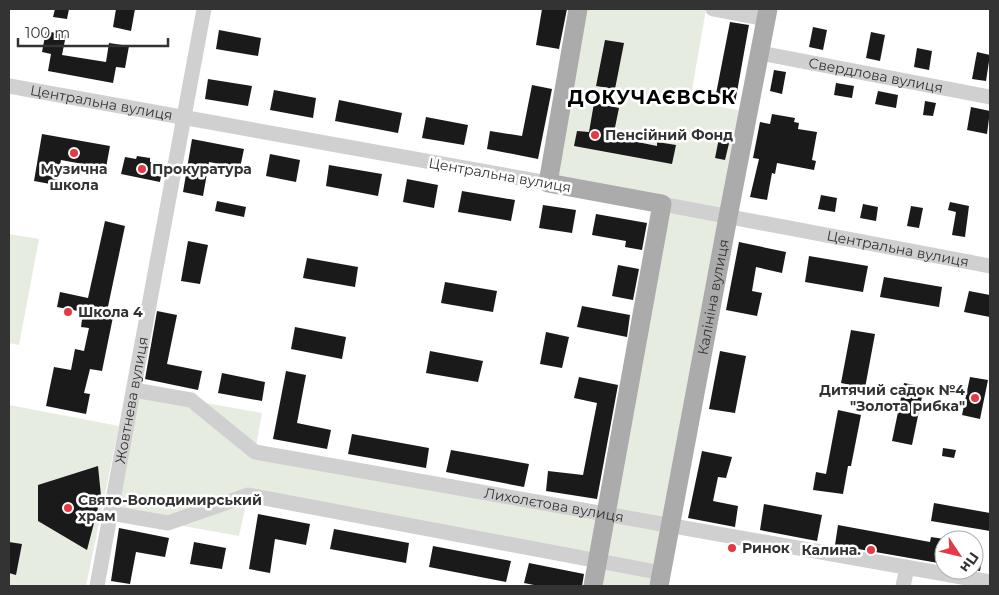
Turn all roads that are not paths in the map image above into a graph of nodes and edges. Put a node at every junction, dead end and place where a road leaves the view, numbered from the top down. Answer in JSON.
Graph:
{"nodes":[{"id":1,"x":204,"y":9,"type":"edge"},
{"id":2,"x":578,"y":9,"type":"edge"},
{"id":3,"x":713,"y":9,"type":"edge"},
{"id":4,"x":767,"y":14,"type":"edge"},
{"id":5,"x":760,"y":53,"type":"junction"},
{"id":6,"x":9,"y":86,"type":"edge"},
{"id":7,"x":990,"y":97,"type":"edge"},
{"id":8,"x":184,"y":117,"type":"junction"},
{"id":9,"x":548,"y":183,"type":"junction"},
{"id":10,"x":662,"y":204,"type":"junction"},
{"id":11,"x":728,"y":217,"type":"junction"},
{"id":12,"x":990,"y":266,"type":"edge"},
{"id":13,"x":134,"y":390,"type":"junction"},
{"id":14,"x":111,"y":512,"type":"junction"},
{"id":15,"x":606,"y":515,"type":"junction"},
{"id":16,"x":670,"y":527,"type":"junction"},
{"id":17,"x":598,"y":561,"type":"junction"},
{"id":18,"x":907,"y":568,"type":"junction"},
{"id":19,"x":661,"y":580,"type":"edge"},
{"id":20,"x":990,"y":582,"type":"edge"},
{"id":21,"x":97,"y":586,"type":"edge"},
{"id":22,"x":593,"y":586,"type":"edge"},
{"id":23,"x":903,"y":586,"type":"edge"}],
"edges":[{"from":1,"to":8,"type":"street","name":"Жовтнева вулиця"},
{"from":2,"to":9,"type":"main road"},
{"from":3,"to":4,"type":"street"},
{"from":4,"to":5,"type":"main road","name":"Калініна вулиця"},
{"from":5,"to":7,"type":"street","name":"Свердлова вулиця"},
{"from":5,"to":11,"type":"main road","name":"Калініна вулиця"},
{"from":6,"to":8,"type":"street","name":"Центральна вулиця"},
{"from":8,"to":9,"type":"street","name":"Центральна вулиця"},
{"from":8,"to":13,"type":"street","name":"Жовтнева вулиця"},
{"from":9,"to":10,"type":"main road","name":"Центральна вулиця"},
{"from":10,"to":11,"type":"street","name":"Центральна вулиця"},
{"from":10,"to":15,"type":"main road"},
{"from":11,"to":12,"type":"street","name":"Центральна вулиця"},
{"from":11,"to":16,"type":"main road","name":"Калініна вулиця"},
{"from":13,"to":14,"type":"street","name":"Жовтнева вулиця"},
{"from":13,"to":15,"type":"street","name":"Лихолєтова вулиця"},
{"from":14,"to":17,"type":"street"},
{"from":14,"to":21,"type":"street","name":"Жовтнева вулиця"},
{"from":15,"to":16,"type":"street","name":"Лихолєтова вулиця"},
{"from":15,"to":17,"type":"main road"},
{"from":16,"to":18,"type":"street","name":"Лихолєтова вулиця"},
{"from":16,"to":19,"type":"main road","name":"Калініна вулиця"},
{"from":17,"to":19,"type":"street"},
{"from":17,"to":22,"type":"main road"},
{"from":18,"to":20,"type":"street","name":"Лихолєтова вулиця"},
{"from":18,"to":23,"type":"street"}]}
